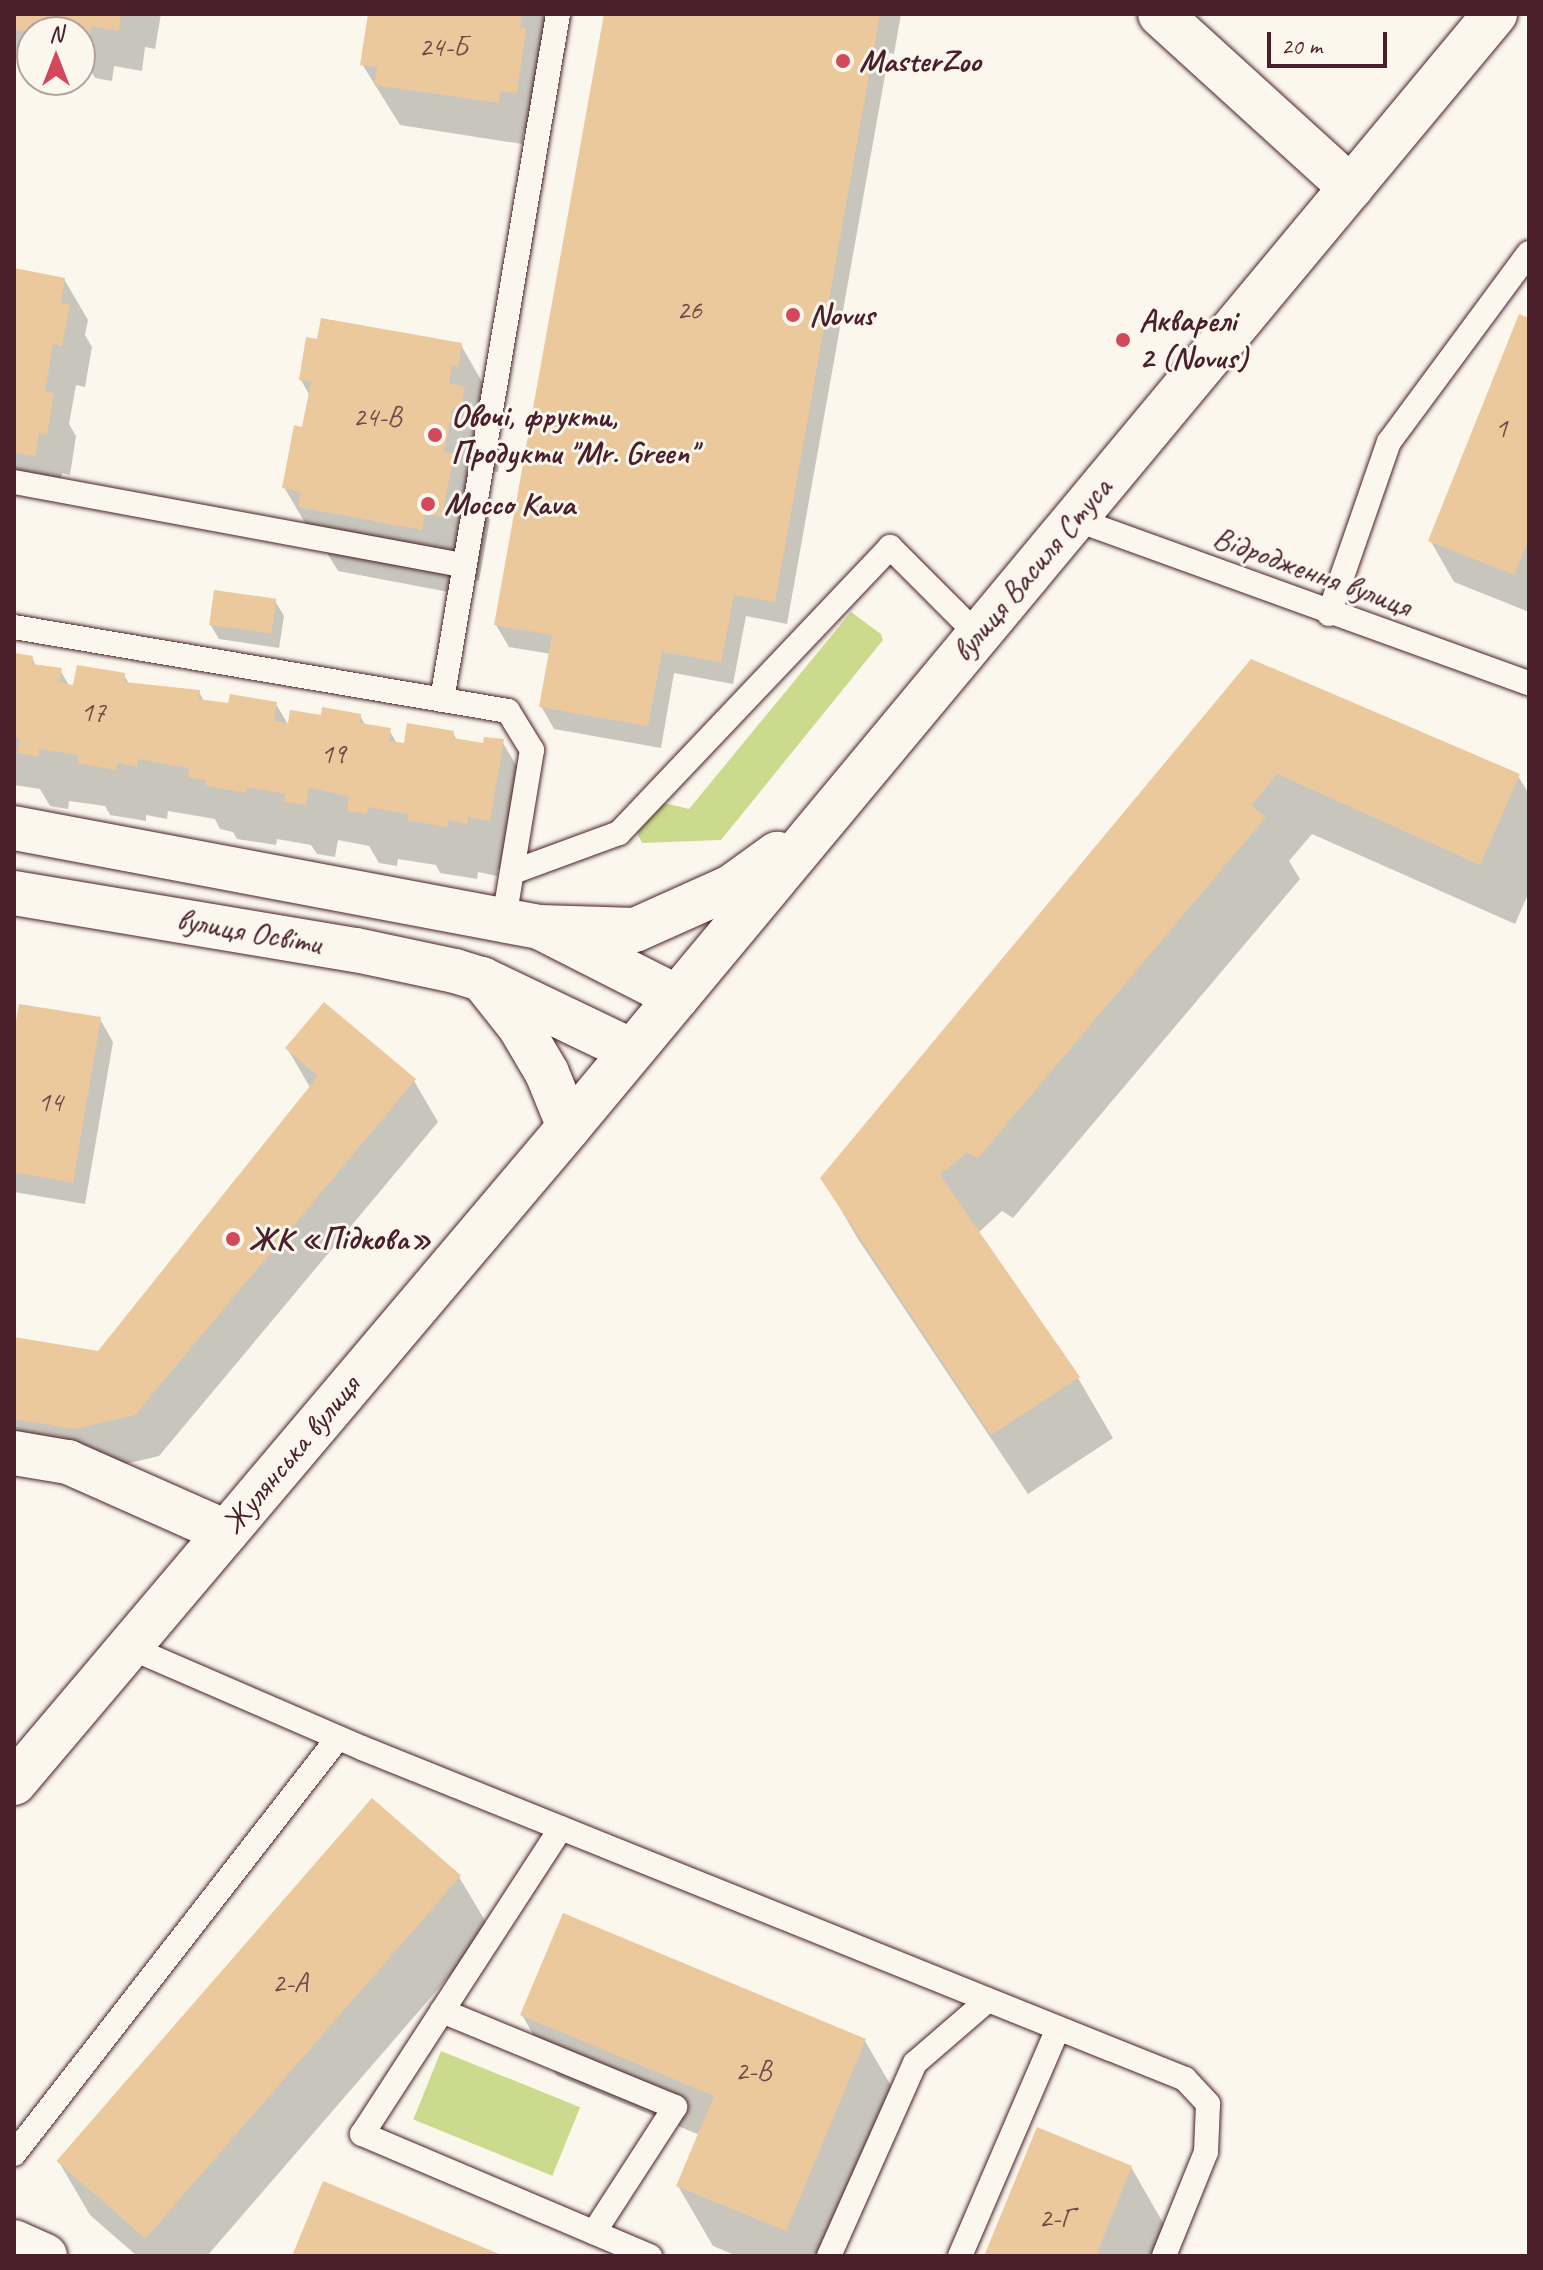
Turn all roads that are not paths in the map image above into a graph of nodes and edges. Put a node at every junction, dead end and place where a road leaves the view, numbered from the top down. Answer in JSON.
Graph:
{"nodes":[{"id":1,"x":558,"y":14,"type":"edge"},
{"id":2,"x":1495,"y":14,"type":"edge"},
{"id":3,"x":1182,"y":21,"type":"edge"},
{"id":4,"x":1351,"y":188,"type":"junction"},
{"id":5,"x":1529,"y":253,"type":"edge"},
{"id":6,"x":14,"y":482,"type":"edge"},
{"id":7,"x":1075,"y":519,"type":"junction"},
{"id":8,"x":464,"y":565,"type":"junction"},
{"id":9,"x":1329,"y":614,"type":"junction"},
{"id":10,"x":14,"y":627,"type":"edge"},
{"id":11,"x":978,"y":635,"type":"junction"},
{"id":12,"x":1529,"y":683,"type":"edge"},
{"id":13,"x":442,"y":700,"type":"junction"},
{"id":14,"x":824,"y":820,"type":"junction"},
{"id":15,"x":14,"y":828,"type":"edge"},
{"id":16,"x":513,"y":872,"type":"junction"},
{"id":17,"x":14,"y":893,"type":"edge"},
{"id":18,"x":521,"y":924,"type":"junction"},
{"id":19,"x":482,"y":979,"type":"junction"},
{"id":20,"x":677,"y":997,"type":"junction"},
{"id":21,"x":632,"y":1051,"type":"junction"},
{"id":22,"x":569,"y":1127,"type":"junction"},
{"id":23,"x":14,"y":1453,"type":"edge"},
{"id":24,"x":226,"y":1532,"type":"junction"},
{"id":25,"x":129,"y":1647,"type":"junction"},
{"id":26,"x":338,"y":1738,"type":"junction"},
{"id":27,"x":14,"y":1783,"type":"edge"},
{"id":28,"x":561,"y":1828,"type":"junction"},
{"id":29,"x":988,"y":2000,"type":"junction"},
{"id":30,"x":442,"y":2011,"type":"junction"},
{"id":31,"x":1058,"y":2028,"type":"junction"},
{"id":32,"x":14,"y":2154,"type":"edge"},
{"id":33,"x":594,"y":2232,"type":"junction"},
{"id":34,"x":14,"y":2242,"type":"edge"},
{"id":35,"x":45,"y":2256,"type":"edge"},
{"id":36,"x":650,"y":2256,"type":"edge"},
{"id":37,"x":829,"y":2256,"type":"edge"},
{"id":38,"x":960,"y":2256,"type":"edge"},
{"id":39,"x":1164,"y":2256,"type":"edge"}],
"edges":[{"from":1,"to":8,"type":"lane"},
{"from":2,"to":4,"type":"main road","name":"вулиця Василя Стуса"},
{"from":3,"to":4,"type":"main road"},
{"from":4,"to":7,"type":"main road","name":"вулиця Василя Стуса"},
{"from":5,"to":9,"type":"lane"},
{"from":6,"to":8,"type":"lane"},
{"from":7,"to":9,"type":"lane","name":"Відродження вулиця"},
{"from":7,"to":11,"type":"main road","name":"вулиця Василя Стуса"},
{"from":8,"to":13,"type":"lane"},
{"from":9,"to":12,"type":"lane","name":"Відродження вулиця"},
{"from":10,"to":13,"type":"lane"},
{"from":11,"to":14,"type":"main road","name":"вулиця Василя Стуса"},
{"from":11,"to":16,"type":"lane"},
{"from":13,"to":16,"type":"lane"},
{"from":14,"to":18,"type":"main road"},
{"from":14,"to":20,"type":"main road","name":"вулиця Василя Стуса"},
{"from":15,"to":18,"type":"main road"},
{"from":16,"to":18,"type":"lane"},
{"from":17,"to":19,"type":"main road","name":"вулиця Освіти"},
{"from":18,"to":20,"type":"main road"},
{"from":19,"to":21,"type":"main road","name":"вулиця Освіти"},
{"from":19,"to":22,"type":"main road"},
{"from":20,"to":21,"type":"main road","name":"вулиця Василя Стуса"},
{"from":21,"to":22,"type":"main road","name":"вулиця Василя Стуса"},
{"from":22,"to":24,"type":"main road","name":"Жулянська вулиця"},
{"from":23,"to":24,"type":"main road"},
{"from":24,"to":25,"type":"main road","name":"Жулянська вулиця"},
{"from":25,"to":26,"type":"lane"},
{"from":25,"to":27,"type":"main road","name":"Жулянська вулиця"},
{"from":26,"to":28,"type":"lane"},
{"from":26,"to":32,"type":"lane"},
{"from":28,"to":29,"type":"lane"},
{"from":28,"to":30,"type":"lane"},
{"from":29,"to":31,"type":"lane"},
{"from":29,"to":37,"type":"lane"},
{"from":30,"to":33,"type":"lane"},
{"from":30,"to":33,"type":"lane"},
{"from":31,"to":38,"type":"lane"},
{"from":31,"to":39,"type":"lane"},
{"from":33,"to":36,"type":"lane"},
{"from":34,"to":35,"type":"main road"}]}
